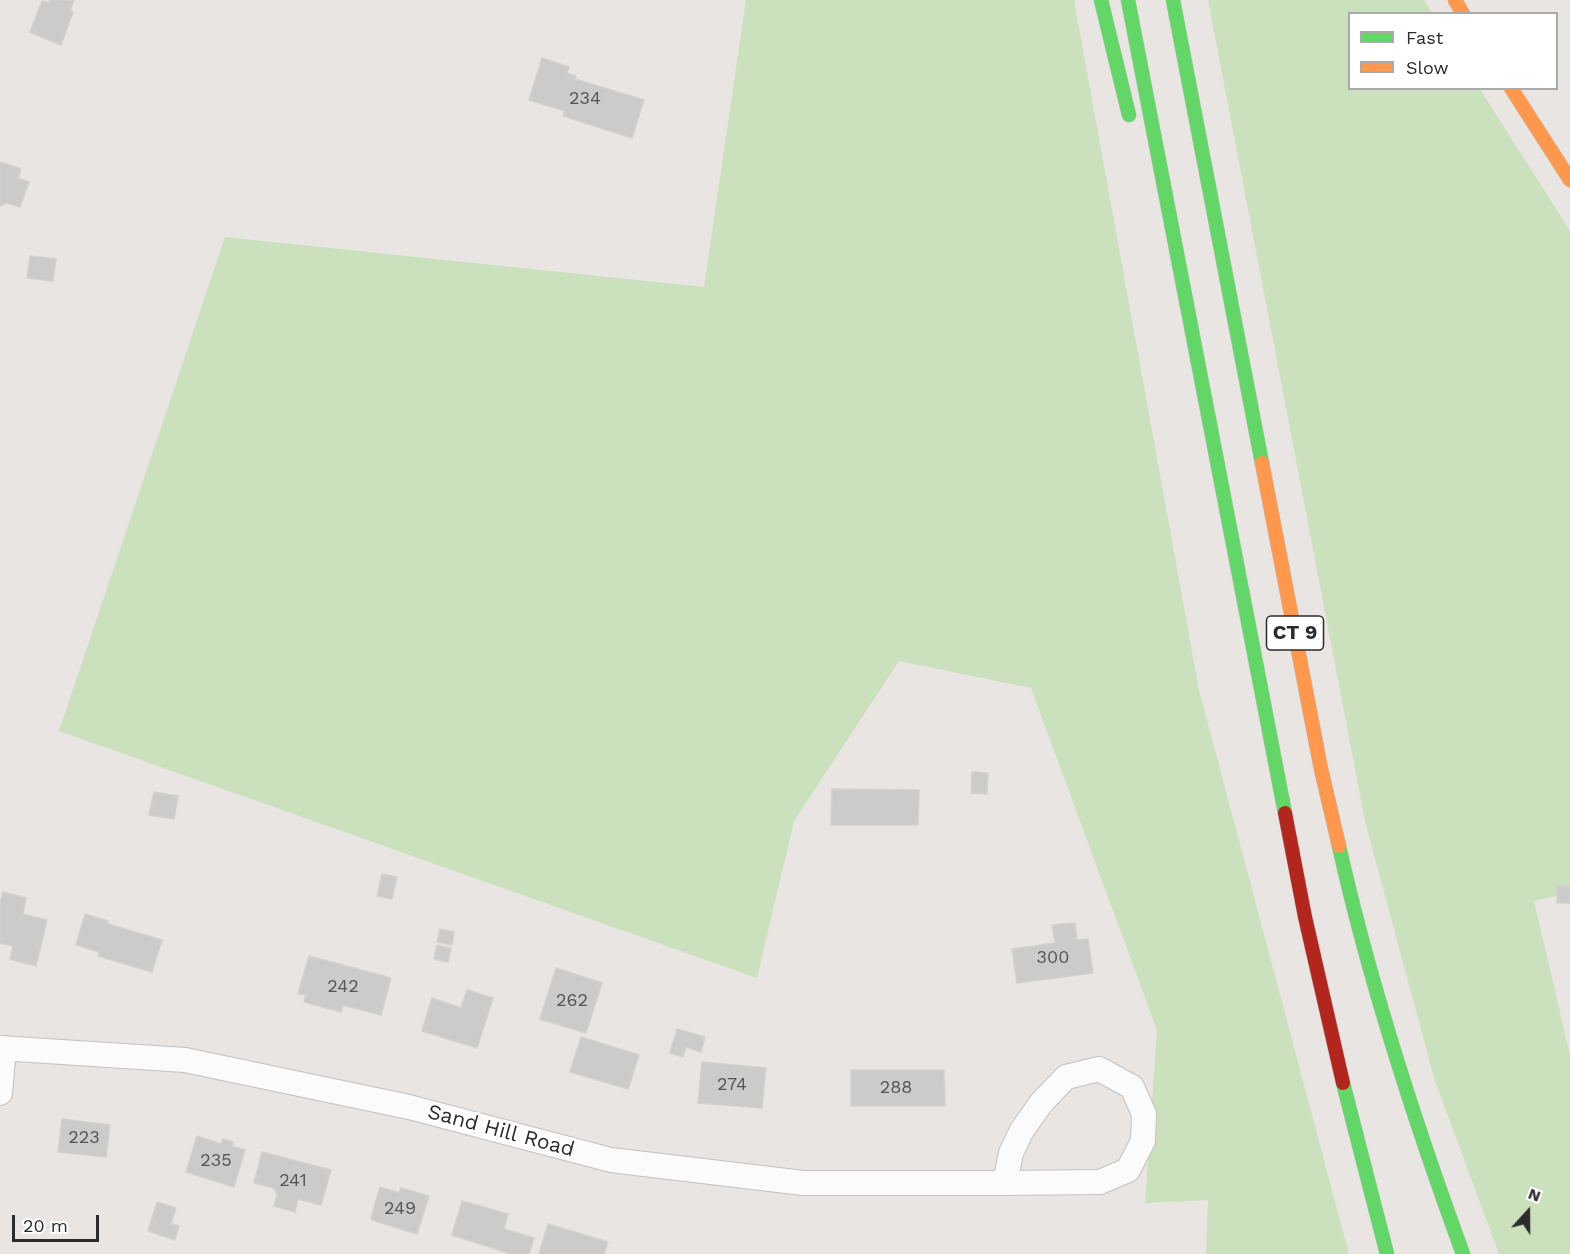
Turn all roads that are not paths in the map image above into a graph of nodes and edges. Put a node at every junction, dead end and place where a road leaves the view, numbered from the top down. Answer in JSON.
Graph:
{"nodes":[{"id":1,"x":1101,"y":0,"type":"edge"},
{"id":2,"x":1128,"y":0,"type":"edge"},
{"id":3,"x":1173,"y":0,"type":"edge"},
{"id":4,"x":1512,"y":90,"type":"edge"},
{"id":5,"x":1132,"y":128,"type":"dead end"},
{"id":6,"x":1570,"y":180,"type":"edge"},
{"id":7,"x":1166,"y":267,"type":"dead end"},
{"id":8,"x":1230,"y":533,"type":"junction"},
{"id":9,"x":2,"y":1048,"type":"edge"},
{"id":10,"x":0,"y":1093,"type":"edge"},
{"id":11,"x":1005,"y":1183,"type":"junction"},
{"id":12,"x":1387,"y":1254,"type":"edge"},
{"id":13,"x":1463,"y":1254,"type":"edge"}],
"edges":[{"from":1,"to":5,"type":"main road"},
{"from":2,"to":8,"type":"main road","number":"CT 9"},
{"from":3,"to":13,"type":"main road","number":"CT 9"},
{"from":4,"to":6,"type":"main road"},
{"from":7,"to":8,"type":"main road"},
{"from":8,"to":12,"type":"main road","number":"CT 9"},
{"from":9,"to":10,"type":"street"},
{"from":9,"to":11,"type":"street","name":"Sand Hill Road"},
{"from":11,"to":11,"type":"street","name":"Sand Hill Road"}]}
